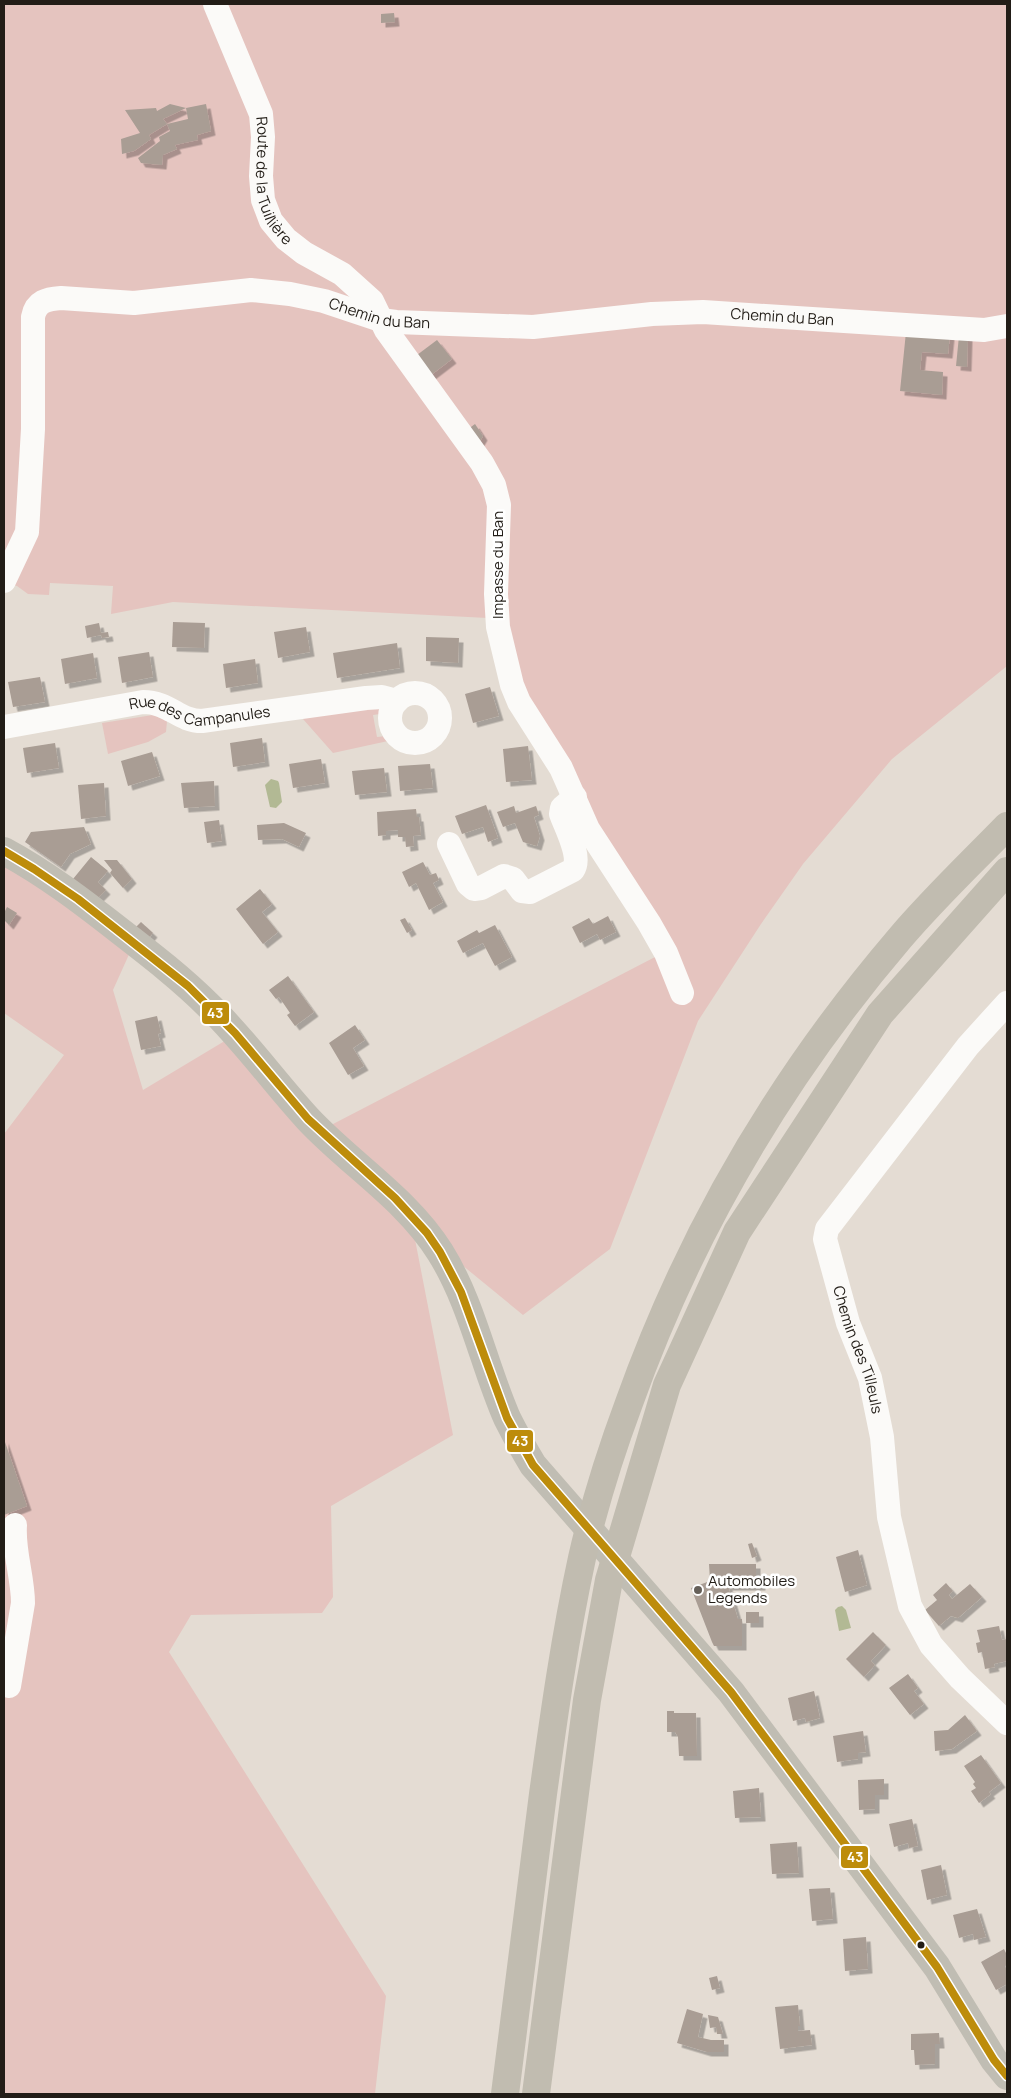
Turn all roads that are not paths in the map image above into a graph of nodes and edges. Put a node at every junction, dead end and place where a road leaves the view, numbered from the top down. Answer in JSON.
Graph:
{"nodes":[{"id":1,"x":214,"y":4,"type":"edge"},
{"id":2,"x":381,"y":320,"type":"junction"},
{"id":3,"x":1007,"y":326,"type":"edge"},
{"id":4,"x":4,"y":581,"type":"edge"},
{"id":5,"x":397,"y":701,"type":"dead end"},
{"id":6,"x":4,"y":727,"type":"edge"},
{"id":7,"x":575,"y":797,"type":"junction"},
{"id":8,"x":1007,"y":826,"type":"edge"},
{"id":9,"x":449,"y":844,"type":"dead end"},
{"id":10,"x":4,"y":851,"type":"edge"},
{"id":11,"x":1007,"y":871,"type":"edge"},
{"id":12,"x":682,"y":993,"type":"dead end"},
{"id":13,"x":1007,"y":1003,"type":"edge"},
{"id":14,"x":16,"y":1525,"type":"dead end"},
{"id":15,"x":4,"y":1679,"type":"edge"},
{"id":16,"x":1007,"y":1723,"type":"edge"},
{"id":17,"x":1007,"y":2076,"type":"edge"},
{"id":18,"x":505,"y":2094,"type":"edge"},
{"id":19,"x":536,"y":2094,"type":"edge"}],
"edges":[{"from":1,"to":2,"type":"street","name":"Route de la Tuillière"},
{"from":2,"to":3,"type":"street","name":"Chemin du Ban"},
{"from":2,"to":4,"type":"street","name":"Chemin du Ban"},
{"from":2,"to":7,"type":"street","name":"Impasse du Ban"},
{"from":5,"to":6,"type":"street","name":"Rue des Campanules"},
{"from":7,"to":9,"type":"street"},
{"from":7,"to":12,"type":"street","name":"Impasse du Ban"},
{"from":8,"to":18,"type":"highway"},
{"from":10,"to":17,"type":"main road"},
{"from":11,"to":19,"type":"highway"},
{"from":13,"to":16,"type":"street","name":"Chemin des Tilleuls"},
{"from":14,"to":15,"type":"street"}]}
